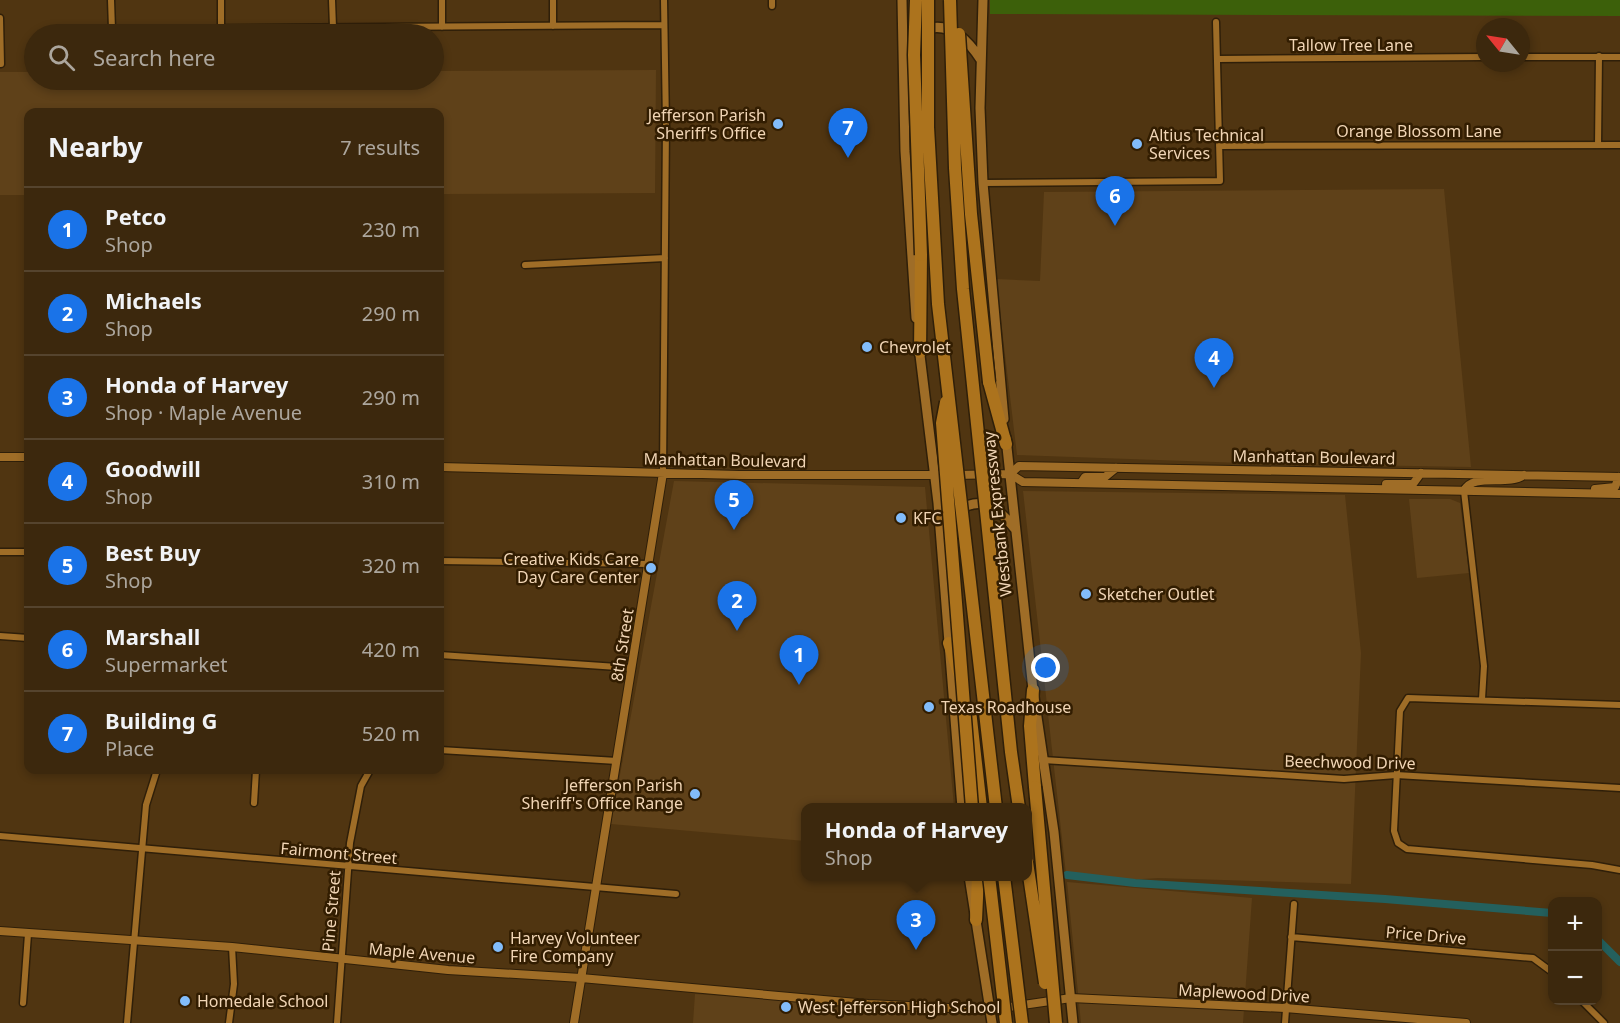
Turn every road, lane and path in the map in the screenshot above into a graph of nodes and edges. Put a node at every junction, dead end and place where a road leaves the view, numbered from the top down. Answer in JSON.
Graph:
{"nodes":[{"id":1,"x":111,"y":0,"type":"edge"},
{"id":2,"x":221,"y":0,"type":"edge"},
{"id":3,"x":332,"y":0,"type":"edge"},
{"id":4,"x":442,"y":0,"type":"edge"},
{"id":5,"x":553,"y":0,"type":"edge"},
{"id":6,"x":664,"y":0,"type":"edge"},
{"id":7,"x":902,"y":0,"type":"edge"},
{"id":8,"x":916,"y":0,"type":"edge"},
{"id":9,"x":928,"y":0,"type":"edge"},
{"id":10,"x":951,"y":0,"type":"edge"},
{"id":11,"x":982,"y":0,"type":"edge"},
{"id":12,"x":0,"y":18,"type":"edge"},
{"id":13,"x":1216,"y":22,"type":"dead end"},
{"id":14,"x":112,"y":24,"type":"edge"},
{"id":15,"x":221,"y":24,"type":"edge"},
{"id":16,"x":333,"y":24,"type":"edge"},
{"id":17,"x":442,"y":24,"type":"edge"},
{"id":18,"x":662,"y":25,"type":"junction"},
{"id":19,"x":553,"y":26,"type":"junction"},
{"id":20,"x":444,"y":27,"type":"edge"},
{"id":21,"x":1599,"y":56,"type":"junction"},
{"id":22,"x":1476,"y":57,"type":"edge"},
{"id":23,"x":1530,"y":57,"type":"edge"},
{"id":24,"x":1620,"y":57,"type":"edge"},
{"id":25,"x":903,"y":59,"type":"junction"},
{"id":26,"x":1218,"y":59,"type":"junction"},
{"id":27,"x":981,"y":60,"type":"junction"},
{"id":28,"x":1,"y":64,"type":"edge"},
{"id":29,"x":1598,"y":145,"type":"junction"},
{"id":30,"x":1620,"y":145,"type":"edge"},
{"id":31,"x":1219,"y":146,"type":"junction"},
{"id":32,"x":983,"y":183,"type":"junction"},
{"id":33,"x":665,"y":258,"type":"junction"},
{"id":34,"x":525,"y":265,"type":"dead end"},
{"id":35,"x":920,"y":352,"type":"junction"},
{"id":36,"x":948,"y":392,"type":"junction"},
{"id":37,"x":1006,"y":444,"type":"junction"},
{"id":38,"x":0,"y":457,"type":"edge"},
{"id":39,"x":24,"y":457,"type":"edge"},
{"id":40,"x":444,"y":467,"type":"edge"},
{"id":41,"x":1116,"y":468,"type":"junction"},
{"id":42,"x":1421,"y":472,"type":"junction"},
{"id":43,"x":663,"y":473,"type":"junction"},
{"id":44,"x":1010,"y":474,"type":"junction"},
{"id":45,"x":934,"y":475,"type":"junction"},
{"id":46,"x":1524,"y":475,"type":"junction"},
{"id":47,"x":1619,"y":477,"type":"edge"},
{"id":48,"x":1081,"y":483,"type":"junction"},
{"id":49,"x":1359,"y":489,"type":"junction"},
{"id":50,"x":1464,"y":491,"type":"junction"},
{"id":51,"x":1562,"y":493,"type":"junction"},
{"id":52,"x":1620,"y":494,"type":"edge"},
{"id":53,"x":1015,"y":529,"type":"junction"},
{"id":54,"x":940,"y":531,"type":"junction"},
{"id":55,"x":0,"y":552,"type":"edge"},
{"id":56,"x":24,"y":552,"type":"edge"},
{"id":57,"x":444,"y":561,"type":"edge"},
{"id":58,"x":650,"y":564,"type":"junction"},
{"id":59,"x":0,"y":636,"type":"edge"},
{"id":60,"x":24,"y":638,"type":"edge"},
{"id":61,"x":949,"y":644,"type":"junction"},
{"id":62,"x":444,"y":655,"type":"edge"},
{"id":63,"x":632,"y":668,"type":"junction"},
{"id":64,"x":1033,"y":690,"type":"joint"},
{"id":65,"x":1482,"y":699,"type":"junction"},
{"id":66,"x":1620,"y":705,"type":"edge"},
{"id":67,"x":444,"y":750,"type":"edge"},
{"id":68,"x":1038,"y":760,"type":"junction"},
{"id":69,"x":617,"y":761,"type":"junction"},
{"id":70,"x":156,"y":774,"type":"edge"},
{"id":71,"x":256,"y":774,"type":"edge"},
{"id":72,"x":368,"y":774,"type":"edge"},
{"id":73,"x":1396,"y":775,"type":"junction"},
{"id":74,"x":1620,"y":788,"type":"edge"},
{"id":75,"x":254,"y":803,"type":"dead end"},
{"id":76,"x":962,"y":803,"type":"edge"},
{"id":77,"x":972,"y":803,"type":"edge"},
{"id":78,"x":981,"y":803,"type":"edge"},
{"id":79,"x":996,"y":803,"type":"edge"},
{"id":80,"x":1019,"y":803,"type":"edge"},
{"id":81,"x":0,"y":836,"type":"edge"},
{"id":82,"x":142,"y":849,"type":"junction"},
{"id":83,"x":349,"y":867,"type":"junction"},
{"id":84,"x":1620,"y":870,"type":"edge"},
{"id":85,"x":970,"y":881,"type":"edge"},
{"id":86,"x":978,"y":881,"type":"edge"},
{"id":87,"x":990,"y":881,"type":"edge"},
{"id":88,"x":1005,"y":881,"type":"edge"},
{"id":89,"x":1030,"y":881,"type":"edge"},
{"id":90,"x":596,"y":889,"type":"junction"},
{"id":91,"x":676,"y":894,"type":"dead end"},
{"id":92,"x":1294,"y":904,"type":"dead end"},
{"id":93,"x":976,"y":920,"type":"junction"},
{"id":94,"x":0,"y":931,"type":"edge"},
{"id":95,"x":28,"y":934,"type":"junction"},
{"id":96,"x":1291,"y":937,"type":"junction"},
{"id":97,"x":135,"y":940,"type":"junction"},
{"id":98,"x":232,"y":947,"type":"junction"},
{"id":99,"x":341,"y":960,"type":"junction"},
{"id":100,"x":1548,"y":969,"type":"edge"},
{"id":101,"x":581,"y":978,"type":"junction"},
{"id":102,"x":1071,"y":998,"type":"junction"},
{"id":103,"x":22,"y":1003,"type":"dead end"},
{"id":104,"x":1021,"y":1005,"type":"joint"},
{"id":105,"x":1586,"y":1005,"type":"edge"},
{"id":106,"x":1285,"y":1008,"type":"junction"},
{"id":107,"x":989,"y":1010,"type":"junction"},
{"id":108,"x":127,"y":1023,"type":"edge"},
{"id":109,"x":229,"y":1023,"type":"edge"},
{"id":110,"x":337,"y":1023,"type":"edge"},
{"id":111,"x":574,"y":1023,"type":"edge"},
{"id":112,"x":992,"y":1023,"type":"edge"},
{"id":113,"x":1006,"y":1023,"type":"edge"},
{"id":114,"x":1022,"y":1023,"type":"edge"},
{"id":115,"x":1050,"y":1023,"type":"edge"},
{"id":116,"x":1056,"y":1023,"type":"edge"},
{"id":117,"x":1073,"y":1023,"type":"edge"},
{"id":118,"x":1285,"y":1023,"type":"edge"},
{"id":119,"x":1466,"y":1023,"type":"edge"},
{"id":120,"x":1605,"y":1023,"type":"edge"}],
"edges":[{"from":1,"to":14,"type":"street"},
{"from":2,"to":15,"type":"street"},
{"from":3,"to":16,"type":"street"},
{"from":4,"to":17,"type":"street"},
{"from":5,"to":19,"type":"street"},
{"from":6,"to":18,"type":"street","name":"8th Street"},
{"from":7,"to":25,"type":"main road"},
{"from":8,"to":35,"type":"highway","bridge":true},
{"from":9,"to":36,"type":"highway","name":"Westbank Expressway","bridge":true},
{"from":10,"to":37,"type":"highway","bridge":true},
{"from":10,"to":80,"type":"highway","name":"Westbank Expressway","bridge":true},
{"from":11,"to":27,"type":"main road","name":"Westbank Expressway"},
{"from":12,"to":28,"type":"street"},
{"from":13,"to":26,"type":"street"},
{"from":18,"to":19,"type":"street"},
{"from":18,"to":33,"type":"street","name":"8th Street"},
{"from":19,"to":20,"type":"street"},
{"from":21,"to":23,"type":"street"},
{"from":21,"to":24,"type":"street"},
{"from":21,"to":29,"type":"street"},
{"from":22,"to":26,"type":"street","name":"Tallow Tree Lane"},
{"from":25,"to":27,"type":"main road"},
{"from":25,"to":35,"type":"main road"},
{"from":26,"to":31,"type":"street"},
{"from":27,"to":32,"type":"main road","name":"Westbank Expressway"},
{"from":29,"to":30,"type":"street","name":"Orange Blossom Lane"},
{"from":29,"to":31,"type":"street","name":"Orange Blossom Lane"},
{"from":31,"to":32,"type":"street"},
{"from":32,"to":37,"type":"main road","name":"Westbank Expressway"},
{"from":33,"to":34,"type":"street"},
{"from":33,"to":43,"type":"street","name":"8th Street"},
{"from":35,"to":45,"type":"main road"},
{"from":36,"to":77,"type":"highway","bridge":true},
{"from":36,"to":79,"type":"highway","name":"Westbank Expressway","bridge":true},
{"from":37,"to":44,"type":"main road","name":"Westbank Expressway"},
{"from":38,"to":39,"type":"street"},
{"from":40,"to":43,"type":"street","name":"Manhattan Boulevard"},
{"from":41,"to":42,"type":"street","name":"Manhattan Boulevard"},
{"from":41,"to":44,"type":"street","name":"Manhattan Boulevard"},
{"from":41,"to":48,"type":"street"},
{"from":42,"to":46,"type":"street","name":"Manhattan Boulevard"},
{"from":42,"to":49,"type":"street"},
{"from":43,"to":45,"type":"street","name":"Manhattan Boulevard"},
{"from":43,"to":58,"type":"street","name":"8th Street"},
{"from":44,"to":45,"type":"street","name":"Manhattan Boulevard"},
{"from":44,"to":48,"type":"street","name":"Manhattan Boulevard"},
{"from":44,"to":53,"type":"main road","name":"Westbank Expressway"},
{"from":45,"to":54,"type":"main road"},
{"from":46,"to":47,"type":"street","name":"Manhattan Boulevard"},
{"from":46,"to":50,"type":"street"},
{"from":47,"to":51,"type":"street"},
{"from":48,"to":49,"type":"street","name":"Manhattan Boulevard"},
{"from":49,"to":50,"type":"street","name":"Manhattan Boulevard"},
{"from":50,"to":51,"type":"street","name":"Manhattan Boulevard"},
{"from":50,"to":65,"type":"street"},
{"from":51,"to":52,"type":"street","name":"Manhattan Boulevard"},
{"from":53,"to":54,"type":"main road"},
{"from":53,"to":64,"type":"main road","name":"Westbank Expressway"},
{"from":54,"to":61,"type":"main road"},
{"from":55,"to":56,"type":"street"},
{"from":57,"to":58,"type":"street"},
{"from":58,"to":63,"type":"street","name":"8th Street"},
{"from":59,"to":60,"type":"street"},
{"from":61,"to":76,"type":"main road"},
{"from":61,"to":78,"type":"highway"},
{"from":62,"to":63,"type":"street"},
{"from":63,"to":69,"type":"street","name":"8th Street"},
{"from":64,"to":68,"type":"highway"},
{"from":65,"to":66,"type":"street"},
{"from":65,"to":73,"type":"street"},
{"from":67,"to":69,"type":"street"},
{"from":68,"to":73,"type":"street","name":"Beechwood Drive"},
{"from":68,"to":102,"type":"main road"},
{"from":68,"to":116,"type":"highway","bridge":true},
{"from":69,"to":90,"type":"street","name":"8th Street"},
{"from":70,"to":82,"type":"street"},
{"from":71,"to":75,"type":"street"},
{"from":72,"to":83,"type":"street","name":"Pine Street"},
{"from":73,"to":74,"type":"street","name":"Beechwood Drive"},
{"from":73,"to":84,"type":"street"},
{"from":81,"to":82,"type":"street","name":"Fairmont Street"},
{"from":82,"to":83,"type":"street","name":"Fairmont Street"},
{"from":82,"to":97,"type":"street"},
{"from":83,"to":90,"type":"street","name":"Fairmont Street"},
{"from":83,"to":99,"type":"street","name":"Pine Street"},
{"from":85,"to":93,"type":"main road"},
{"from":86,"to":93,"type":"highway"},
{"from":87,"to":113,"type":"highway","bridge":true},
{"from":88,"to":114,"type":"highway","bridge":true},
{"from":89,"to":115,"type":"highway","bridge":true},
{"from":90,"to":91,"type":"street","name":"Fairmont Street"},
{"from":90,"to":101,"type":"street","name":"8th Street"},
{"from":92,"to":96,"type":"street"},
{"from":93,"to":107,"type":"main road"},
{"from":94,"to":95,"type":"street","name":"Maple Avenue"},
{"from":95,"to":97,"type":"street","name":"Maple Avenue"},
{"from":95,"to":103,"type":"street"},
{"from":96,"to":100,"type":"street","name":"Price Drive"},
{"from":96,"to":106,"type":"street"},
{"from":97,"to":98,"type":"street","name":"Maple Avenue"},
{"from":97,"to":108,"type":"street"},
{"from":98,"to":99,"type":"street","name":"Maple Avenue"},
{"from":98,"to":109,"type":"street"},
{"from":99,"to":101,"type":"street","name":"Maple Avenue"},
{"from":99,"to":110,"type":"street","name":"Pine Street"},
{"from":101,"to":107,"type":"street","name":"Maple Avenue"},
{"from":101,"to":111,"type":"street","name":"8th Street"},
{"from":102,"to":104,"type":"street","name":"Maplewood Drive"},
{"from":102,"to":106,"type":"street","name":"Maplewood Drive"},
{"from":102,"to":117,"type":"main road"},
{"from":104,"to":107,"type":"street","name":"Maple Avenue"},
{"from":105,"to":120,"type":"street"},
{"from":106,"to":118,"type":"street"},
{"from":106,"to":119,"type":"street","name":"Maplewood Drive"},
{"from":107,"to":112,"type":"main road"}]}
